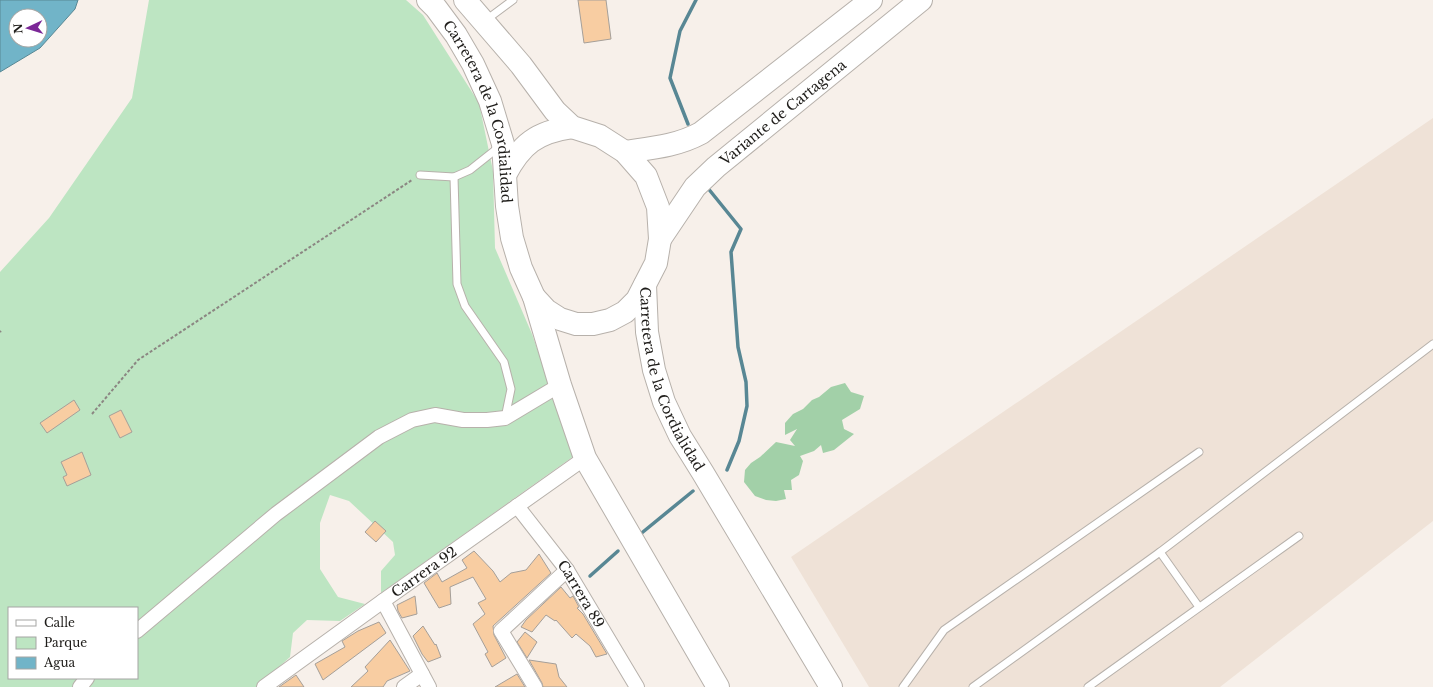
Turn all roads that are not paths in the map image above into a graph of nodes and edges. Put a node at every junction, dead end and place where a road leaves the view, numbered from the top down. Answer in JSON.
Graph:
{"nodes":[{"id":1,"x":428,"y":0,"type":"edge"},
{"id":2,"x":466,"y":0,"type":"edge"},
{"id":3,"x":513,"y":0,"type":"edge"},
{"id":4,"x":871,"y":0,"type":"edge"},
{"id":5,"x":921,"y":0,"type":"edge"},
{"id":6,"x":484,"y":22,"type":"junction"},
{"id":7,"x":572,"y":128,"type":"junction"},
{"id":8,"x":502,"y":144,"type":"junction"},
{"id":9,"x":625,"y":152,"type":"junction"},
{"id":10,"x":420,"y":175,"type":"road end"},
{"id":11,"x":505,"y":175,"type":"junction"},
{"id":12,"x":454,"y":176,"type":"junction"},
{"id":13,"x":660,"y":239,"type":"junction"},
{"id":14,"x":646,"y":285,"type":"junction"},
{"id":15,"x":534,"y":297,"type":"junction"},
{"id":16,"x":1433,"y":344,"type":"edge"},
{"id":17,"x":560,"y":385,"type":"junction"},
{"id":18,"x":505,"y":418,"type":"junction"},
{"id":19,"x":1199,"y":452,"type":"dead end"},
{"id":20,"x":585,"y":458,"type":"junction"},
{"id":21,"x":517,"y":506,"type":"junction"},
{"id":22,"x":1299,"y":536,"type":"dead end"},
{"id":23,"x":1160,"y":552,"type":"junction"},
{"id":24,"x":567,"y":570,"type":"junction"},
{"id":25,"x":383,"y":601,"type":"junction"},
{"id":26,"x":1199,"y":607,"type":"junction"},
{"id":27,"x":138,"y":631,"type":"edge"},
{"id":28,"x":422,"y":674,"type":"junction"},
{"id":29,"x":86,"y":679,"type":"edge"},
{"id":30,"x":80,"y":687,"type":"edge"},
{"id":31,"x":264,"y":687,"type":"edge"},
{"id":32,"x":404,"y":687,"type":"edge"},
{"id":33,"x":429,"y":687,"type":"edge"},
{"id":34,"x":535,"y":687,"type":"edge"},
{"id":35,"x":637,"y":687,"type":"edge"},
{"id":36,"x":718,"y":687,"type":"edge"},
{"id":37,"x":831,"y":687,"type":"edge"},
{"id":38,"x":903,"y":687,"type":"edge"},
{"id":39,"x":972,"y":687,"type":"edge"},
{"id":40,"x":1088,"y":687,"type":"edge"}],
"edges":[{"from":1,"to":8,"type":"highway","name":"Carretera de la Cordialidad"},
{"from":2,"to":6,"type":"highway","name":"Carretera de la Cordialidad"},
{"from":3,"to":6,"type":"lane"},
{"from":4,"to":9,"type":"highway"},
{"from":5,"to":13,"type":"highway","name":"Variante de Cartagena"},
{"from":6,"to":7,"type":"highway","name":"Carretera de la Cordialidad"},
{"from":7,"to":9,"type":"highway","name":"Carretera de la Cordialidad"},
{"from":7,"to":11,"type":"highway"},
{"from":8,"to":11,"type":"highway","name":"Carretera de la Cordialidad"},
{"from":8,"to":12,"type":"lane"},
{"from":9,"to":13,"type":"highway","name":"Carretera de la Cordialidad"},
{"from":10,"to":12,"type":"lane"},
{"from":11,"to":15,"type":"highway","name":"Carretera de la Cordialidad"},
{"from":12,"to":18,"type":"lane"},
{"from":13,"to":14,"type":"highway","name":"Carretera de la Cordialidad"},
{"from":14,"to":15,"type":"highway"},
{"from":14,"to":37,"type":"highway","name":"Carretera de la Cordialidad"},
{"from":15,"to":17,"type":"highway","name":"Carretera de la Cordialidad"},
{"from":16,"to":23,"type":"lane"},
{"from":17,"to":18,"type":"street"},
{"from":17,"to":20,"type":"highway","name":"Carretera de la Cordialidad"},
{"from":18,"to":27,"type":"street"},
{"from":19,"to":38,"type":"lane"},
{"from":20,"to":21,"type":"street","name":"Carrera 92"},
{"from":20,"to":36,"type":"highway","name":"Carretera de la Cordialidad"},
{"from":21,"to":24,"type":"street","name":"Carrera 89"},
{"from":21,"to":25,"type":"street","name":"Carrera 92"},
{"from":22,"to":26,"type":"lane"},
{"from":23,"to":26,"type":"lane"},
{"from":23,"to":39,"type":"lane"},
{"from":24,"to":34,"type":"street"},
{"from":24,"to":35,"type":"street","name":"Carrera 89"},
{"from":25,"to":28,"type":"street"},
{"from":25,"to":31,"type":"street","name":"Carrera 92"},
{"from":26,"to":40,"type":"lane"},
{"from":28,"to":32,"type":"street"},
{"from":28,"to":33,"type":"street"},
{"from":29,"to":30,"type":"street"}]}
